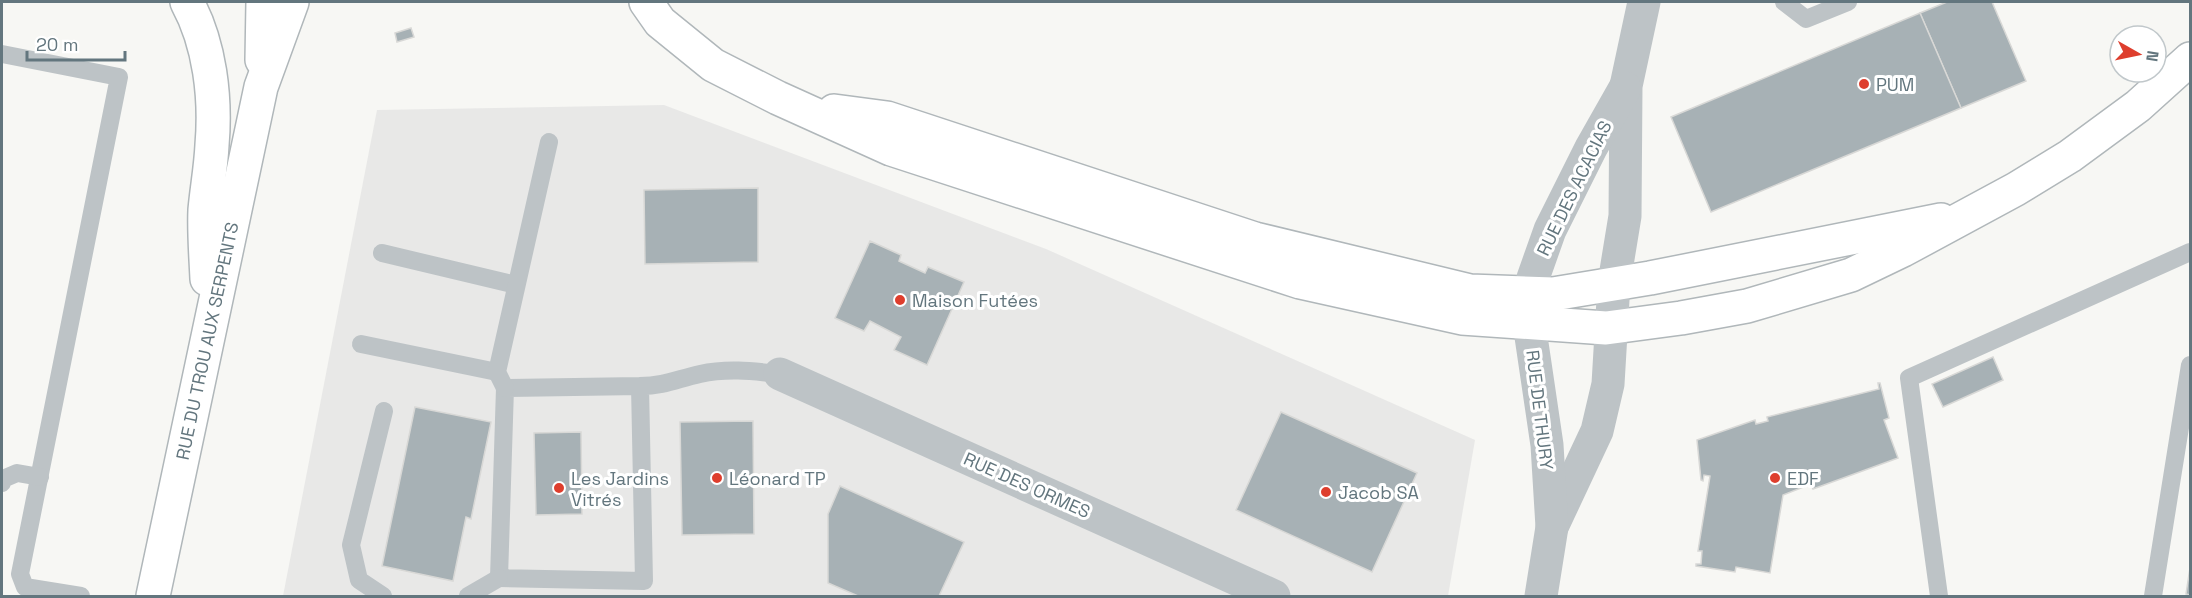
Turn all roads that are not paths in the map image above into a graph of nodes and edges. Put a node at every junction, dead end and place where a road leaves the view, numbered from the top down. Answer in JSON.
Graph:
{"nodes":[{"id":1,"x":187,"y":2,"type":"edge"},
{"id":2,"x":263,"y":2,"type":"edge"},
{"id":3,"x":292,"y":2,"type":"edge"},
{"id":4,"x":646,"y":2,"type":"edge"},
{"id":5,"x":1644,"y":2,"type":"edge"},
{"id":6,"x":1784,"y":2,"type":"edge"},
{"id":7,"x":1848,"y":2,"type":"edge"},
{"id":8,"x":2,"y":54,"type":"edge"},
{"id":9,"x":2190,"y":59,"type":"edge"},
{"id":10,"x":1626,"y":86,"type":"junction"},
{"id":11,"x":261,"y":87,"type":"junction"},
{"id":12,"x":549,"y":142,"type":"dead end"},
{"id":13,"x":1967,"y":216,"type":"junction"},
{"id":14,"x":2190,"y":252,"type":"edge"},
{"id":15,"x":382,"y":253,"type":"dead end"},
{"id":16,"x":1614,"y":284,"type":"junction"},
{"id":17,"x":516,"y":285,"type":"junction"},
{"id":18,"x":1530,"y":308,"type":"junction"},
{"id":19,"x":1612,"y":328,"type":"junction"},
{"id":20,"x":208,"y":335,"type":"junction"},
{"id":21,"x":361,"y":344,"type":"dead end"},
{"id":22,"x":780,"y":374,"type":"joint"},
{"id":23,"x":2190,"y":376,"type":"edge"},
{"id":24,"x":501,"y":380,"type":"junction"},
{"id":25,"x":640,"y":386,"type":"junction"},
{"id":26,"x":384,"y":411,"type":"dead end"},
{"id":27,"x":40,"y":477,"type":"junction"},
{"id":28,"x":2,"y":483,"type":"edge"},
{"id":29,"x":1552,"y":528,"type":"junction"},
{"id":30,"x":499,"y":578,"type":"junction"},
{"id":31,"x":644,"y":589,"type":"edge"},
{"id":32,"x":81,"y":597,"type":"edge"},
{"id":33,"x":153,"y":597,"type":"edge"},
{"id":34,"x":382,"y":597,"type":"edge"},
{"id":35,"x":468,"y":597,"type":"edge"},
{"id":36,"x":1274,"y":597,"type":"edge"},
{"id":37,"x":1542,"y":597,"type":"edge"},
{"id":38,"x":1939,"y":597,"type":"edge"},
{"id":39,"x":2153,"y":597,"type":"edge"}],
"edges":[{"from":1,"to":20,"type":"street"},
{"from":2,"to":11,"type":"street","name":"RUE DU TROU AUX SERPENTS"},
{"from":3,"to":11,"type":"street","name":"RUE DU TROU AUX SERPENTS"},
{"from":4,"to":18,"type":"street"},
{"from":5,"to":10,"type":"street","name":"RUE DES ACACIAS"},
{"from":6,"to":7,"type":"lane"},
{"from":8,"to":27,"type":"lane"},
{"from":9,"to":13,"type":"street"},
{"from":10,"to":16,"type":"street","name":"RUE DES ACACIAS"},
{"from":10,"to":18,"type":"street","name":"RUE DES ACACIAS"},
{"from":11,"to":20,"type":"street","name":"RUE DU TROU AUX SERPENTS"},
{"from":12,"to":17,"type":"lane"},
{"from":13,"to":16,"type":"street"},
{"from":13,"to":19,"type":"street"},
{"from":14,"to":38,"type":"lane"},
{"from":15,"to":17,"type":"lane"},
{"from":16,"to":18,"type":"street"},
{"from":16,"to":19,"type":"street","name":"RUE DES ACACIAS"},
{"from":17,"to":24,"type":"lane"},
{"from":18,"to":19,"type":"street"},
{"from":18,"to":29,"type":"street","name":"RUE DE THURY"},
{"from":19,"to":29,"type":"street","name":"RUE DE THURY"},
{"from":20,"to":33,"type":"street","name":"RUE DU TROU AUX SERPENTS"},
{"from":21,"to":24,"type":"lane"},
{"from":22,"to":25,"type":"lane"},
{"from":22,"to":36,"type":"street","name":"RUE DES ORMES"},
{"from":23,"to":39,"type":"lane"},
{"from":24,"to":25,"type":"lane"},
{"from":24,"to":30,"type":"lane"},
{"from":25,"to":31,"type":"lane"},
{"from":26,"to":34,"type":"lane"},
{"from":27,"to":28,"type":"lane"},
{"from":27,"to":32,"type":"lane"},
{"from":29,"to":37,"type":"street","name":"RUE DE THURY"},
{"from":30,"to":31,"type":"lane"},
{"from":30,"to":35,"type":"lane"}]}
